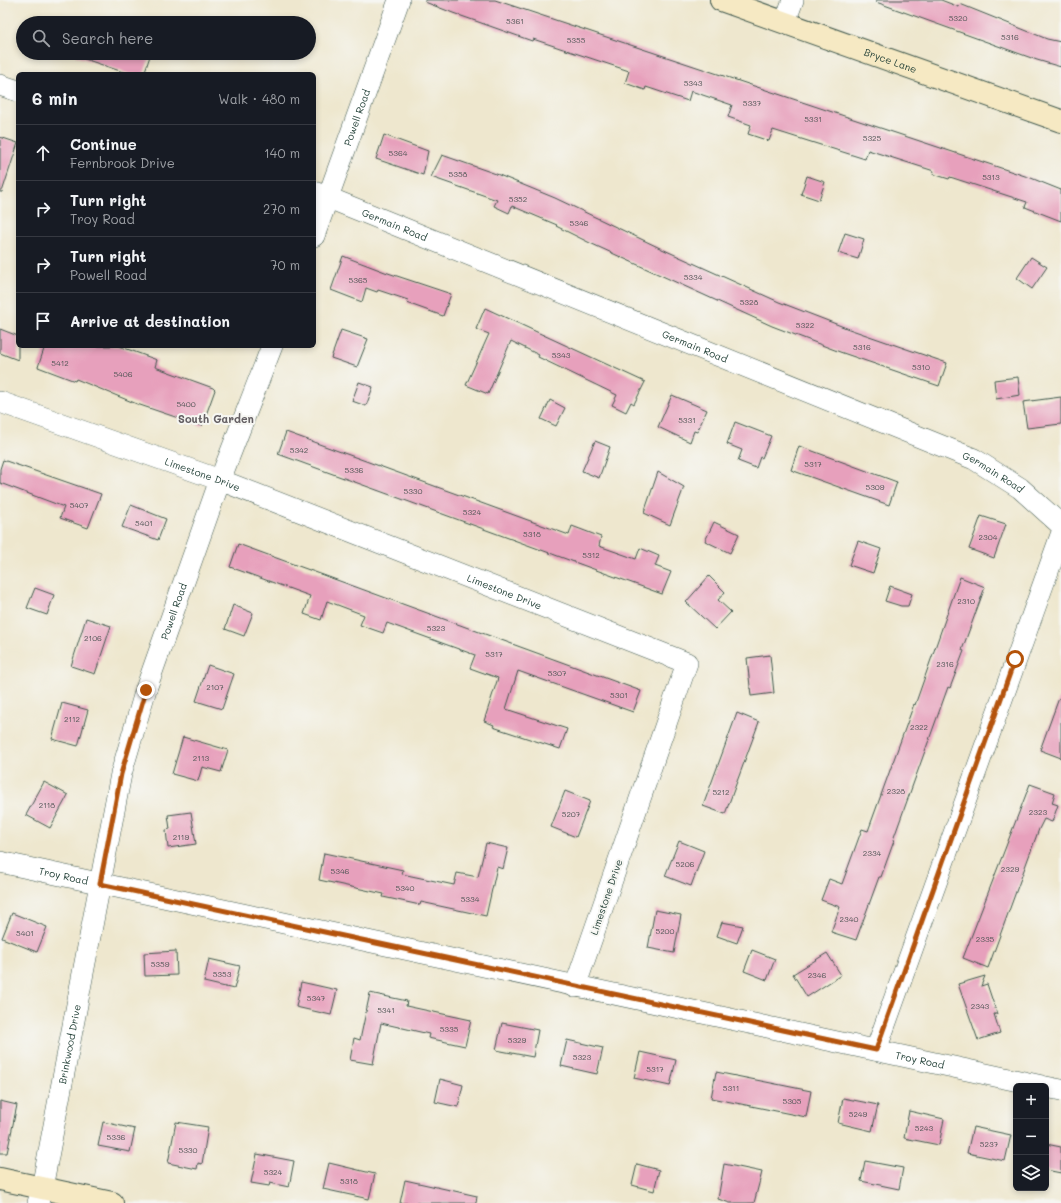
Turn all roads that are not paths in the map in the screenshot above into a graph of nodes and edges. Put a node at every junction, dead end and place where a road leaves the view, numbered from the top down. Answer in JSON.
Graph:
{"nodes":[{"id":1,"x":399,"y":0,"type":"edge"},
{"id":2,"x":721,"y":0,"type":"edge"},
{"id":3,"x":793,"y":0,"type":"edge"},
{"id":4,"x":785,"y":22,"type":"junction"},
{"id":5,"x":0,"y":85,"type":"edge"},
{"id":6,"x":16,"y":90,"type":"edge"},
{"id":7,"x":1061,"y":121,"type":"edge"},
{"id":8,"x":321,"y":194,"type":"edge"},
{"id":9,"x":316,"y":224,"type":"edge"},
{"id":10,"x":271,"y":348,"type":"edge"},
{"id":11,"x":0,"y":402,"type":"edge"},
{"id":12,"x":220,"y":480,"type":"junction"},
{"id":13,"x":1061,"y":525,"type":"edge"},
{"id":14,"x":1061,"y":535,"type":"edge"},
{"id":15,"x":0,"y":862,"type":"edge"},
{"id":16,"x":100,"y":884,"type":"junction"},
{"id":17,"x":574,"y":986,"type":"junction"},
{"id":18,"x":876,"y":1050,"type":"junction"},
{"id":19,"x":1028,"y":1083,"type":"edge"},
{"id":20,"x":1049,"y":1088,"type":"edge"},
{"id":21,"x":1061,"y":1090,"type":"edge"},
{"id":22,"x":0,"y":1179,"type":"edge"},
{"id":23,"x":40,"y":1195,"type":"edge"},
{"id":24,"x":112,"y":1203,"type":"edge"}],
"edges":[{"from":1,"to":8,"type":"street","name":"Powell Road"},
{"from":2,"to":4,"type":"street","name":"Bryce Lane"},
{"from":3,"to":4,"type":"street"},
{"from":4,"to":7,"type":"street","name":"Bryce Lane"},
{"from":5,"to":6,"type":"street"},
{"from":8,"to":9,"type":"street","name":"Powell Road"},
{"from":8,"to":13,"type":"street","name":"Germain Road"},
{"from":10,"to":12,"type":"street","name":"Powell Road"},
{"from":11,"to":12,"type":"street","name":"Limestone Drive"},
{"from":12,"to":16,"type":"street","name":"Powell Road"},
{"from":12,"to":17,"type":"street","name":"Limestone Drive"},
{"from":14,"to":18,"type":"street"},
{"from":15,"to":16,"type":"street","name":"Troy Road"},
{"from":16,"to":17,"type":"street","name":"Troy Road"},
{"from":16,"to":23,"type":"street","name":"Brinkwood Drive"},
{"from":17,"to":18,"type":"street","name":"Troy Road"},
{"from":18,"to":19,"type":"street","name":"Troy Road"},
{"from":20,"to":21,"type":"street"},
{"from":22,"to":23,"type":"street"},
{"from":23,"to":24,"type":"street"}]}
